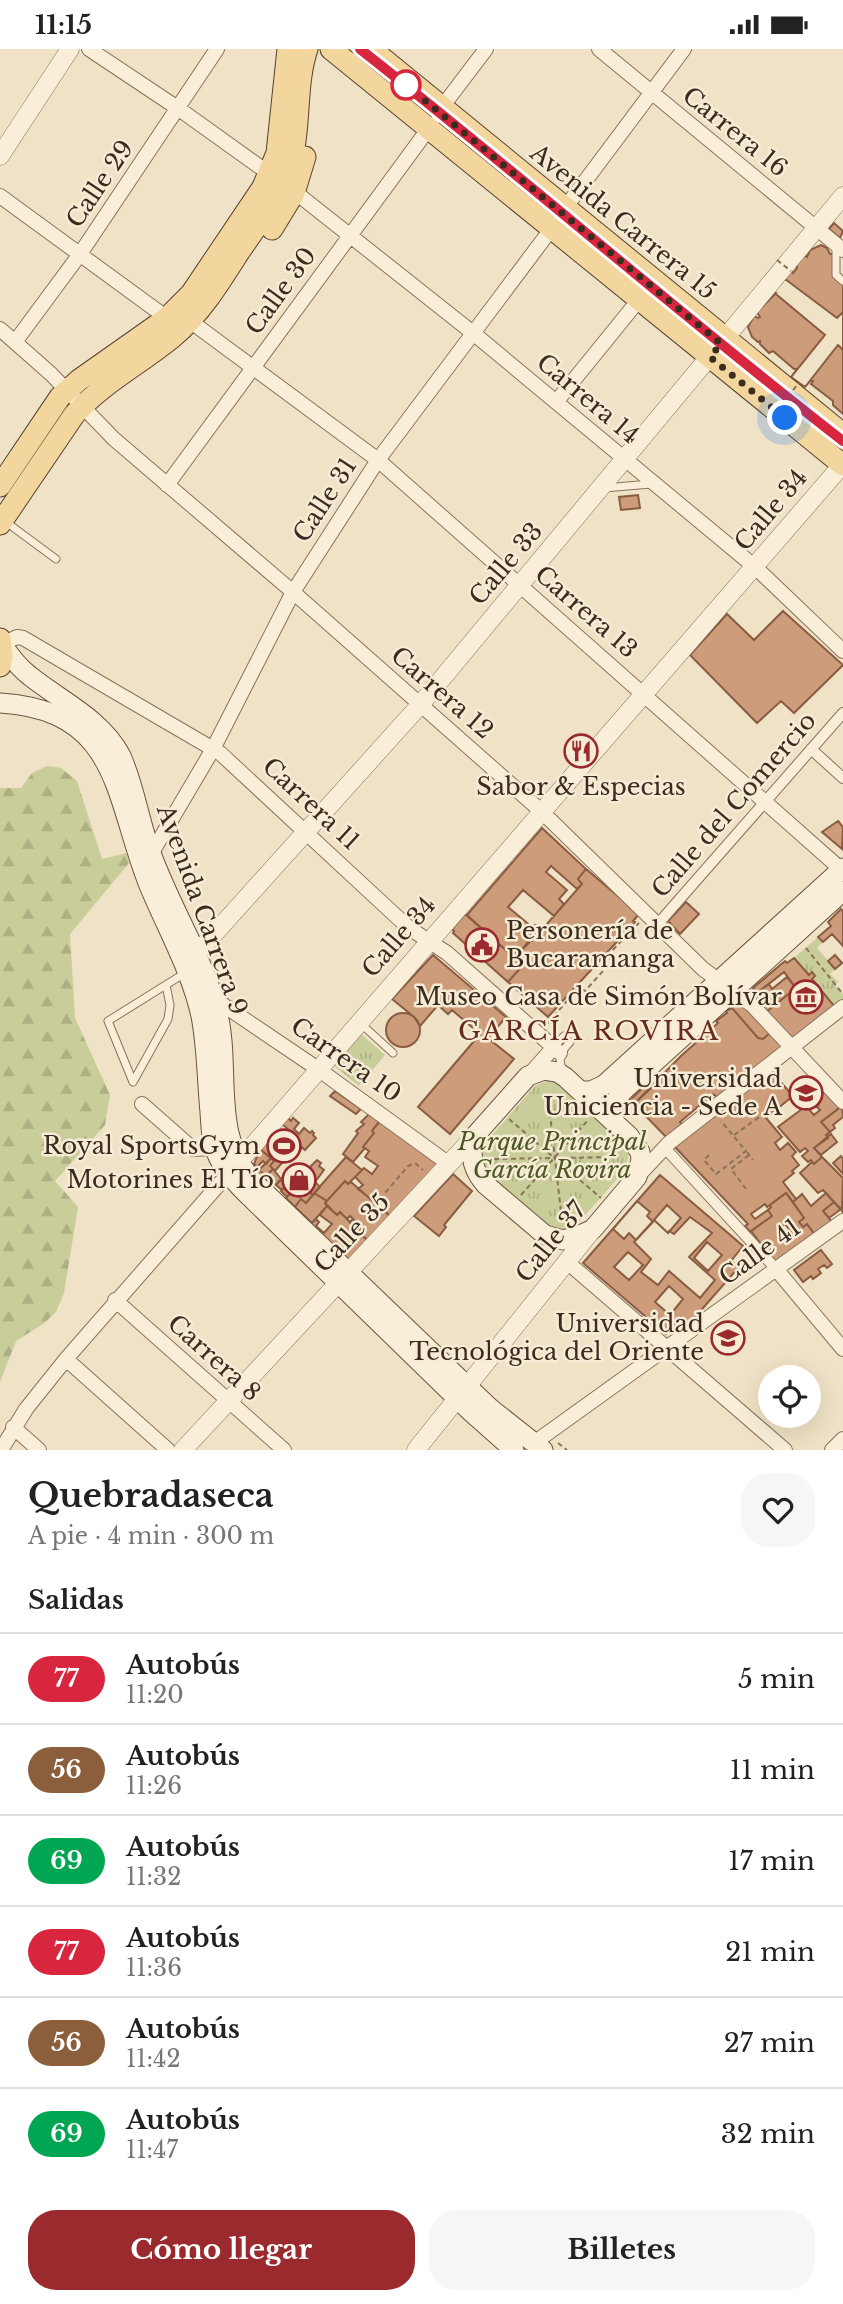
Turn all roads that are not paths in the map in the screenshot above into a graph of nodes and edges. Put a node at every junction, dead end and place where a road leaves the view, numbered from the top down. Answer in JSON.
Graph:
{"nodes":[{"id":1,"x":70,"y":49,"type":"edge"},
{"id":2,"x":89,"y":49,"type":"edge"},
{"id":3,"x":217,"y":49,"type":"edge"},
{"id":4,"x":275,"y":49,"type":"edge"},
{"id":5,"x":288,"y":49,"type":"edge"},
{"id":6,"x":307,"y":49,"type":"edge"},
{"id":7,"x":324,"y":49,"type":"edge"},
{"id":8,"x":334,"y":49,"type":"edge"},
{"id":9,"x":360,"y":49,"type":"edge"},
{"id":10,"x":371,"y":49,"type":"edge"},
{"id":11,"x":486,"y":49,"type":"edge"},
{"id":12,"x":599,"y":49,"type":"edge"},
{"id":13,"x":684,"y":49,"type":"edge"},
{"id":14,"x":652,"y":93,"type":"junction"},
{"id":15,"x":179,"y":109,"type":"junction"},
{"id":16,"x":435,"y":118,"type":"junction"},
{"id":17,"x":0,"y":156,"type":"edge"},
{"id":18,"x":260,"y":167,"type":"junction"},
{"id":19,"x":295,"y":192,"type":"junction"},
{"id":20,"x":0,"y":196,"type":"edge"},
{"id":21,"x":843,"y":196,"type":"edge"},
{"id":22,"x":559,"y":218,"type":"junction"},
{"id":23,"x":248,"y":224,"type":"junction"},
{"id":24,"x":816,"y":228,"type":"junction"},
{"id":25,"x":350,"y":236,"type":"junction"},
{"id":26,"x":839,"y":247,"type":"edge"},
{"id":27,"x":80,"y":254,"type":"junction"},
{"id":28,"x":843,"y":281,"type":"edge"},
{"id":29,"x":641,"y":298,"type":"junction"},
{"id":30,"x":163,"y":315,"type":"junction"},
{"id":31,"x":193,"y":324,"type":"junction"},
{"id":32,"x":0,"y":329,"type":"edge"},
{"id":33,"x":473,"y":333,"type":"junction"},
{"id":34,"x":15,"y":342,"type":"junction"},
{"id":35,"x":717,"y":348,"type":"junction"},
{"id":36,"x":252,"y":369,"type":"junction"},
{"id":37,"x":74,"y":399,"type":"junction"},
{"id":38,"x":556,"y":402,"type":"junction"},
{"id":39,"x":843,"y":433,"type":"edge"},
{"id":40,"x":843,"y":441,"type":"edge"},
{"id":41,"x":625,"y":459,"type":"junction"},
{"id":42,"x":378,"y":460,"type":"junction"},
{"id":43,"x":843,"y":463,"type":"edge"},
{"id":44,"x":655,"y":484,"type":"junction"},
{"id":45,"x":167,"y":485,"type":"junction"},
{"id":46,"x":0,"y":486,"type":"edge"},
{"id":47,"x":601,"y":488,"type":"junction"},
{"id":48,"x":1,"y":522,"type":"edge"},
{"id":49,"x":56,"y":559,"type":"dead end"},
{"id":50,"x":755,"y":567,"type":"junction"},
{"id":51,"x":520,"y":585,"type":"junction"},
{"id":52,"x":293,"y":592,"type":"junction"},
{"id":53,"x":1,"y":642,"type":"edge"},
{"id":54,"x":843,"y":651,"type":"edge"},
{"id":55,"x":0,"y":666,"type":"edge"},
{"id":56,"x":644,"y":694,"type":"junction"},
{"id":57,"x":0,"y":703,"type":"edge"},
{"id":58,"x":421,"y":705,"type":"junction"},
{"id":59,"x":843,"y":713,"type":"edge"},
{"id":60,"x":213,"y":749,"type":"junction"},
{"id":61,"x":811,"y":750,"type":"junction"},
{"id":62,"x":843,"y":778,"type":"edge"},
{"id":63,"x":765,"y":802,"type":"junction"},
{"id":64,"x":541,"y":811,"type":"junction"},
{"id":65,"x":140,"y":818,"type":"junction"},
{"id":66,"x":169,"y":824,"type":"junction"},
{"id":67,"x":306,"y":832,"type":"junction"},
{"id":68,"x":147,"y":862,"type":"junction"},
{"id":69,"x":842,"y":870,"type":"edge"},
{"id":70,"x":843,"y":891,"type":"edge"},
{"id":71,"x":652,"y":920,"type":"junction"},
{"id":72,"x":428,"y":941,"type":"junction"},
{"id":73,"x":196,"y":954,"type":"junction"},
{"id":74,"x":186,"y":972,"type":"junction"},
{"id":75,"x":166,"y":985,"type":"junction"},
{"id":76,"x":726,"y":986,"type":"junction"},
{"id":77,"x":213,"y":998,"type":"junction"},
{"id":78,"x":843,"y":1007,"type":"edge"},
{"id":79,"x":358,"y":1022,"type":"junction"},
{"id":80,"x":567,"y":1039,"type":"dead end"},
{"id":81,"x":792,"y":1046,"type":"junction"},
{"id":82,"x":557,"y":1050,"type":"junction"},
{"id":83,"x":393,"y":1053,"type":"dead end"},
{"id":84,"x":318,"y":1069,"type":"junction"},
{"id":85,"x":528,"y":1076,"type":"junction"},
{"id":86,"x":575,"y":1086,"type":"junction"},
{"id":87,"x":843,"y":1102,"type":"edge"},
{"id":88,"x":142,"y":1104,"type":"dead end"},
{"id":89,"x":614,"y":1121,"type":"junction"},
{"id":90,"x":473,"y":1138,"type":"junction"},
{"id":91,"x":664,"y":1147,"type":"junction"},
{"id":92,"x":214,"y":1148,"type":"junction"},
{"id":93,"x":449,"y":1164,"type":"junction"},
{"id":94,"x":233,"y":1168,"type":"junction"},
{"id":95,"x":637,"y":1177,"type":"junction"},
{"id":96,"x":843,"y":1221,"type":"edge"},
{"id":97,"x":593,"y":1229,"type":"junction"},
{"id":98,"x":566,"y":1261,"type":"junction"},
{"id":99,"x":776,"y":1269,"type":"junction"},
{"id":100,"x":344,"y":1278,"type":"junction"},
{"id":101,"x":116,"y":1300,"type":"junction"},
{"id":102,"x":666,"y":1347,"type":"junction"},
{"id":103,"x":843,"y":1349,"type":"edge"},
{"id":104,"x":66,"y":1359,"type":"junction"},
{"id":105,"x":463,"y":1393,"type":"junction"},
{"id":106,"x":228,"y":1402,"type":"junction"},
{"id":107,"x":13,"y":1427,"type":"junction"},
{"id":108,"x":843,"y":1439,"type":"edge"},
{"id":109,"x":544,"y":1445,"type":"edge"},
{"id":110,"x":1,"y":1450,"type":"edge"},
{"id":111,"x":39,"y":1450,"type":"edge"},
{"id":112,"x":168,"y":1450,"type":"edge"},
{"id":113,"x":183,"y":1450,"type":"edge"},
{"id":114,"x":284,"y":1450,"type":"edge"},
{"id":115,"x":416,"y":1450,"type":"edge"},
{"id":116,"x":514,"y":1450,"type":"edge"},
{"id":117,"x":785,"y":1450,"type":"edge"},
{"id":118,"x":832,"y":1450,"type":"edge"}],
"edges":[{"from":1,"to":17,"type":"street"},
{"from":2,"to":15,"type":"street"},
{"from":3,"to":15,"type":"street","name":"Calle 29"},
{"from":4,"to":18,"type":"main road"},
{"from":5,"to":23,"type":"main road"},
{"from":6,"to":23,"type":"main road"},
{"from":7,"to":19,"type":"main road"},
{"from":8,"to":16,"type":"main road","name":"Avenida Carrera 15"},
{"from":9,"to":16,"type":"lane"},
{"from":10,"to":16,"type":"main road","name":"Avenida Carrera 15"},
{"from":11,"to":16,"type":"street","name":"Calle 30"},
{"from":12,"to":14,"type":"street","name":"Carrera 16"},
{"from":13,"to":14,"type":"street","name":"Calle 31"},
{"from":14,"to":22,"type":"street","name":"Calle 31"},
{"from":14,"to":24,"type":"street","name":"Carrera 16"},
{"from":15,"to":18,"type":"street"},
{"from":15,"to":27,"type":"street","name":"Calle 29"},
{"from":16,"to":22,"type":"main road","name":"Avenida Carrera 15"},
{"from":16,"to":25,"type":"street","name":"Calle 30"},
{"from":18,"to":30,"type":"main road"},
{"from":19,"to":25,"type":"street","name":"Carrera 14"},
{"from":19,"to":31,"type":"main road"},
{"from":20,"to":27,"type":"street"},
{"from":21,"to":24,"type":"street","name":"Calle 33"},
{"from":22,"to":29,"type":"main road","name":"Avenida Carrera 15"},
{"from":22,"to":33,"type":"street","name":"Calle 31"},
{"from":22,"to":35,"type":"main road","name":"Avenida Carrera 15"},
{"from":23,"to":30,"type":"main road"},
{"from":23,"to":31,"type":"main road"},
{"from":24,"to":26,"type":"street","name":"Carrera 16"},
{"from":24,"to":35,"type":"street","name":"Calle 33"},
{"from":25,"to":33,"type":"street","name":"Carrera 14"},
{"from":25,"to":36,"type":"street","name":"Calle 30"},
{"from":26,"to":28,"type":"lane"},
{"from":27,"to":30,"type":"street"},
{"from":27,"to":34,"type":"street","name":"Calle 29"},
{"from":29,"to":35,"type":"main road","name":"Avenida Carrera 15"},
{"from":29,"to":38,"type":"street"},
{"from":30,"to":37,"type":"main road"},
{"from":31,"to":36,"type":"street","name":"Carrera 13"},
{"from":31,"to":37,"type":"main road"},
{"from":32,"to":34,"type":"street","name":"Carrera 12"},
{"from":33,"to":38,"type":"street","name":"Carrera 14"},
{"from":33,"to":42,"type":"street","name":"Calle 31"},
{"from":34,"to":37,"type":"street","name":"Carrera 12"},
{"from":35,"to":39,"type":"main road","name":"Avenida Carrera 15"},
{"from":35,"to":40,"type":"lane"},
{"from":35,"to":41,"type":"street","name":"Calle 33"},
{"from":35,"to":43,"type":"main road","name":"Avenida Carrera 15"},
{"from":36,"to":42,"type":"street","name":"Carrera 13"},
{"from":36,"to":45,"type":"street","name":"Calle 30"},
{"from":37,"to":45,"type":"street","name":"Carrera 12"},
{"from":37,"to":46,"type":"main road"},
{"from":37,"to":48,"type":"main road"},
{"from":38,"to":41,"type":"street","name":"Carrera 14"},
{"from":41,"to":44,"type":"street","name":"Carrera 14"},
{"from":41,"to":47,"type":"street","name":"Calle 33"},
{"from":42,"to":51,"type":"street","name":"Carrera 13"},
{"from":42,"to":52,"type":"street","name":"Calle 31"},
{"from":43,"to":50,"type":"street","name":"Calle 34"},
{"from":44,"to":47,"type":"lane"},
{"from":44,"to":50,"type":"street","name":"Carrera 14"},
{"from":45,"to":52,"type":"street","name":"Carrera 12"},
{"from":47,"to":51,"type":"street","name":"Calle 33"},
{"from":48,"to":49,"type":"lane"},
{"from":50,"to":54,"type":"street","name":"Carrera 14"},
{"from":50,"to":56,"type":"street","name":"Calle 34"},
{"from":51,"to":56,"type":"street","name":"Carrera 13"},
{"from":51,"to":58,"type":"street","name":"Calle 33"},
{"from":52,"to":58,"type":"street","name":"Carrera 12"},
{"from":52,"to":60,"type":"street","name":"Calle 31"},
{"from":53,"to":55,"type":"main road"},
{"from":53,"to":60,"type":"street","name":"Carrera 11"},
{"from":53,"to":65,"type":"main road","name":"Avenida Carrera 9"},
{"from":56,"to":63,"type":"street","name":"Carrera 13"},
{"from":56,"to":64,"type":"street","name":"Calle 34"},
{"from":57,"to":68,"type":"main road","name":"Avenida Carrera 9"},
{"from":58,"to":64,"type":"street","name":"Carrera 12"},
{"from":58,"to":67,"type":"street","name":"Calle 33"},
{"from":59,"to":61,"type":"street","name":"Calle del Comercio"},
{"from":60,"to":66,"type":"street","name":"Calle 31"},
{"from":60,"to":67,"type":"street","name":"Carrera 11"},
{"from":61,"to":62,"type":"street"},
{"from":61,"to":63,"type":"street","name":"Calle del Comercio"},
{"from":63,"to":69,"type":"street","name":"Carrera 13"},
{"from":63,"to":71,"type":"street","name":"Calle del Comercio"},
{"from":64,"to":71,"type":"street","name":"Carrera 12"},
{"from":64,"to":72,"type":"street","name":"Calle 34"},
{"from":65,"to":66,"type":"street"},
{"from":65,"to":68,"type":"main road","name":"Avenida Carrera 9"},
{"from":66,"to":68,"type":"street","name":"Calle 31"},
{"from":67,"to":72,"type":"street","name":"Carrera 11"},
{"from":67,"to":73,"type":"street","name":"Calle 33"},
{"from":68,"to":73,"type":"main road","name":"Avenida Carrera 9"},
{"from":68,"to":74,"type":"main road","name":"Avenida Carrera 9"},
{"from":69,"to":76,"type":"main road"},
{"from":70,"to":76,"type":"main road"},
{"from":71,"to":76,"type":"street","name":"Carrera 12"},
{"from":72,"to":79,"type":"street","name":"Calle 34"},
{"from":72,"to":82,"type":"street","name":"Carrera 11"},
{"from":73,"to":77,"type":"main road","name":"Avenida Carrera 9"},
{"from":74,"to":75,"type":"lane"},
{"from":74,"to":92,"type":"main road","name":"Avenida Carrera 9"},
{"from":75,"to":75,"type":"lane"},
{"from":76,"to":81,"type":"street","name":"Carrera 12"},
{"from":76,"to":86,"type":"main road"},
{"from":76,"to":89,"type":"main road"},
{"from":77,"to":84,"type":"street","name":"Carrera 10"},
{"from":77,"to":94,"type":"main road","name":"Avenida Carrera 9"},
{"from":78,"to":81,"type":"street","name":"Calle 37"},
{"from":79,"to":83,"type":"lane"},
{"from":79,"to":84,"type":"street","name":"Calle 34"},
{"from":80,"to":82,"type":"lane"},
{"from":81,"to":87,"type":"street","name":"Carrera 12"},
{"from":81,"to":91,"type":"street","name":"Calle 37"},
{"from":82,"to":85,"type":"street","name":"Calle 35"},
{"from":82,"to":86,"type":"lane"},
{"from":84,"to":93,"type":"street","name":"Carrera 10"},
{"from":84,"to":94,"type":"street","name":"Calle 34"},
{"from":85,"to":86,"type":"main road"},
{"from":85,"to":90,"type":"main road","name":"Calle 35"},
{"from":86,"to":89,"type":"main road"},
{"from":88,"to":92,"type":"street"},
{"from":89,"to":95,"type":"main road"},
{"from":90,"to":93,"type":"street","name":"Calle 35"},
{"from":90,"to":97,"type":"main road"},
{"from":91,"to":95,"type":"street","name":"Calle 37"},
{"from":91,"to":99,"type":"street"},
{"from":92,"to":94,"type":"main road","name":"Avenida Carrera 9"},
{"from":93,"to":100,"type":"street","name":"Calle 35"},
{"from":94,"to":100,"type":"main road","name":"Avenida Carrera 9"},
{"from":94,"to":101,"type":"street","name":"Calle 34"},
{"from":95,"to":97,"type":"main road","name":"Calle 37"},
{"from":96,"to":99,"type":"street","name":"Calle 41"},
{"from":97,"to":98,"type":"street","name":"Calle 37"},
{"from":98,"to":102,"type":"street"},
{"from":98,"to":105,"type":"street","name":"Calle 37"},
{"from":99,"to":102,"type":"street","name":"Calle 41"},
{"from":99,"to":103,"type":"street"},
{"from":100,"to":105,"type":"main road","name":"Avenida Carrera 9"},
{"from":100,"to":106,"type":"street","name":"Calle 35"},
{"from":101,"to":104,"type":"street","name":"Calle 34"},
{"from":101,"to":106,"type":"street","name":"Carrera 8"},
{"from":102,"to":109,"type":"street","name":"Calle 41"},
{"from":102,"to":117,"type":"street"},
{"from":104,"to":107,"type":"street","name":"Calle 34"},
{"from":104,"to":112,"type":"street"},
{"from":105,"to":109,"type":"main road","name":"Avenida Carrera 9"},
{"from":105,"to":115,"type":"street","name":"Calle 37"},
{"from":105,"to":116,"type":"main road","name":"Avenida Carrera 9"},
{"from":106,"to":113,"type":"street","name":"Calle 35"},
{"from":106,"to":114,"type":"street","name":"Carrera 8"},
{"from":107,"to":110,"type":"street","name":"Calle 34"},
{"from":107,"to":111,"type":"street"},
{"from":108,"to":118,"type":"street"}]}
